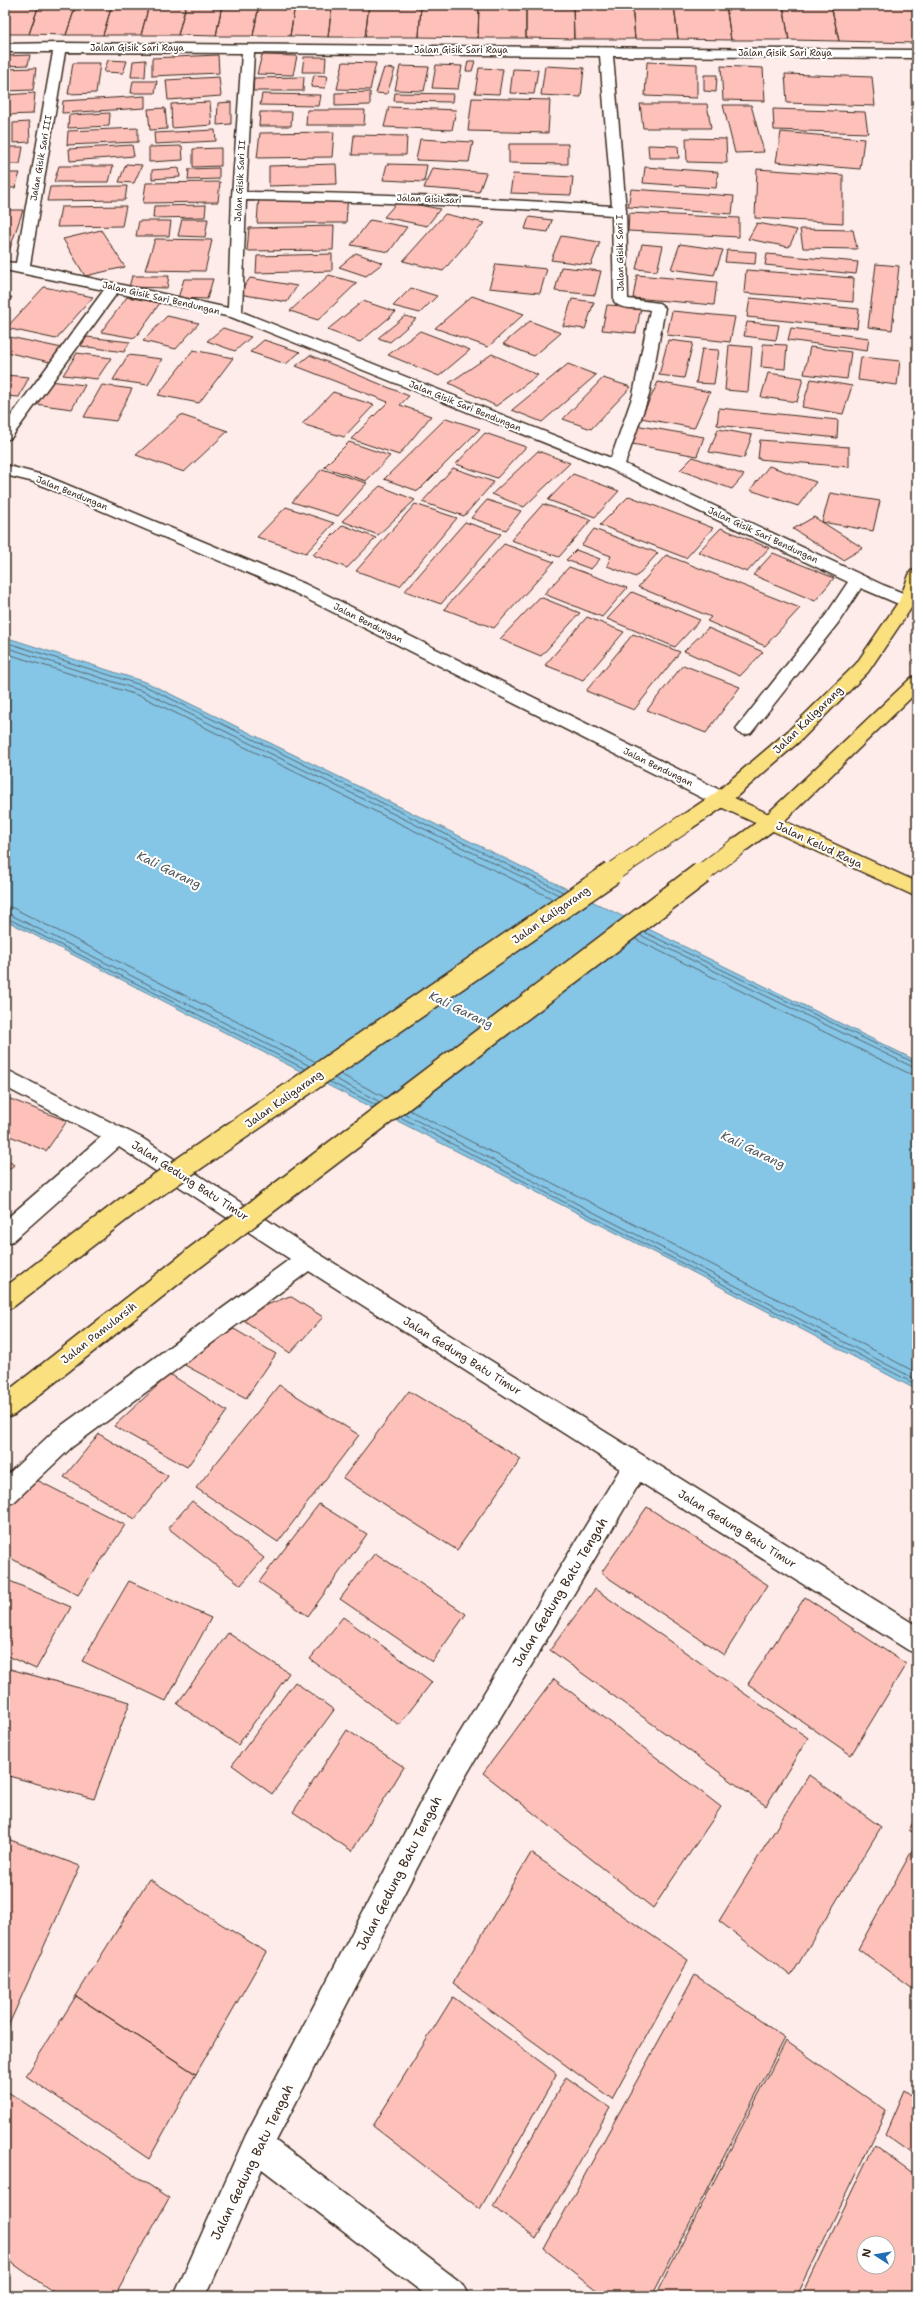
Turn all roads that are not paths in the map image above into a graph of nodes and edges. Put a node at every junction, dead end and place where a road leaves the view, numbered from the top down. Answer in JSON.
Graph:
{"nodes":[{"id":1,"x":60,"y":47,"type":"junction"},
{"id":2,"x":5,"y":48,"type":"edge"},
{"id":3,"x":248,"y":49,"type":"junction"},
{"id":4,"x":606,"y":51,"type":"junction"},
{"id":5,"x":917,"y":54,"type":"edge"},
{"id":6,"x":239,"y":196,"type":"junction"},
{"id":7,"x":619,"y":211,"type":"junction"},
{"id":8,"x":5,"y":266,"type":"edge"},
{"id":9,"x":22,"y":268,"type":"junction"},
{"id":10,"x":114,"y":287,"type":"junction"},
{"id":11,"x":235,"y":314,"type":"junction"},
{"id":12,"x":5,"y":435,"type":"edge"},
{"id":13,"x":616,"y":466,"type":"junction"},
{"id":14,"x":5,"y":470,"type":"edge"},
{"id":15,"x":917,"y":575,"type":"edge"},
{"id":16,"x":858,"y":580,"type":"junction"},
{"id":17,"x":907,"y":600,"type":"junction"},
{"id":18,"x":916,"y":688,"type":"edge"},
{"id":19,"x":745,"y":729,"type":"dead end"},
{"id":20,"x":721,"y":799,"type":"junction"},
{"id":21,"x":771,"y":822,"type":"junction"},
{"id":22,"x":917,"y":890,"type":"edge"},
{"id":23,"x":5,"y":1077,"type":"edge"},
{"id":24,"x":118,"y":1135,"type":"junction"},
{"id":25,"x":5,"y":1234,"type":"edge"},
{"id":26,"x":308,"y":1259,"type":"junction"},
{"id":27,"x":5,"y":1300,"type":"edge"},
{"id":28,"x":5,"y":1407,"type":"edge"},
{"id":29,"x":636,"y":1466,"type":"junction"},
{"id":30,"x":5,"y":1494,"type":"edge"},
{"id":31,"x":917,"y":1641,"type":"edge"},
{"id":32,"x":257,"y":2146,"type":"junction"},
{"id":33,"x":190,"y":2296,"type":"edge"},
{"id":34,"x":452,"y":2296,"type":"edge"}],
"edges":[{"from":1,"to":2,"type":"street","name":"Jalan Gisik Sari Raya"},
{"from":1,"to":3,"type":"street","name":"Jalan Gisik Sari Raya"},
{"from":1,"to":9,"type":"street","name":"Jalan Gisik Sari III"},
{"from":3,"to":4,"type":"street","name":"Jalan Gisik Sari Raya"},
{"from":3,"to":6,"type":"street","name":"Jalan Gisik Sari II"},
{"from":4,"to":5,"type":"street","name":"Jalan Gisik Sari Raya"},
{"from":4,"to":7,"type":"street","name":"Jalan Gisik Sari I"},
{"from":6,"to":7,"type":"street","name":"Jalan Gisiksari"},
{"from":6,"to":11,"type":"street","name":"Jalan Gisik Sari II"},
{"from":7,"to":13,"type":"street","name":"Jalan Gisik Sari I"},
{"from":8,"to":9,"type":"street","name":"Jalan Gisik Sari Bendungan"},
{"from":9,"to":10,"type":"street","name":"Jalan Gisik Sari Bendungan"},
{"from":10,"to":11,"type":"street","name":"Jalan Gisik Sari Bendungan"},
{"from":10,"to":12,"type":"street"},
{"from":11,"to":13,"type":"street","name":"Jalan Gisik Sari Bendungan"},
{"from":13,"to":16,"type":"street","name":"Jalan Gisik Sari Bendungan"},
{"from":14,"to":20,"type":"street","name":"Jalan Bendungan"},
{"from":15,"to":17,"type":"main road","name":"Jalan Kaligarang"},
{"from":16,"to":17,"type":"street","name":"Jalan Gisik Sari Bendungan"},
{"from":16,"to":19,"type":"street"},
{"from":17,"to":20,"type":"main road","name":"Jalan Kaligarang"},
{"from":18,"to":21,"type":"main road"},
{"from":20,"to":21,"type":"main road","name":"Jalan Kelud Raya"},
{"from":20,"to":27,"type":"main road","name":"Jalan Kaligarang","bridge":true},
{"from":21,"to":22,"type":"main road","name":"Jalan Kelud Raya"},
{"from":21,"to":28,"type":"main road","name":"Jalan Pamularsih","bridge":true},
{"from":23,"to":24,"type":"street","name":"Jalan Gedung Batu Timur"},
{"from":24,"to":25,"type":"street"},
{"from":24,"to":26,"type":"street","name":"Jalan Gedung Batu Timur"},
{"from":26,"to":29,"type":"street","name":"Jalan Gedung Batu Timur"},
{"from":26,"to":30,"type":"street"},
{"from":29,"to":31,"type":"street","name":"Jalan Gedung Batu Timur"},
{"from":29,"to":32,"type":"street","name":"Jalan Gedung Batu Tengah"},
{"from":32,"to":33,"type":"street","name":"Jalan Gedung Batu Tengah"},
{"from":32,"to":34,"type":"street"}]}
